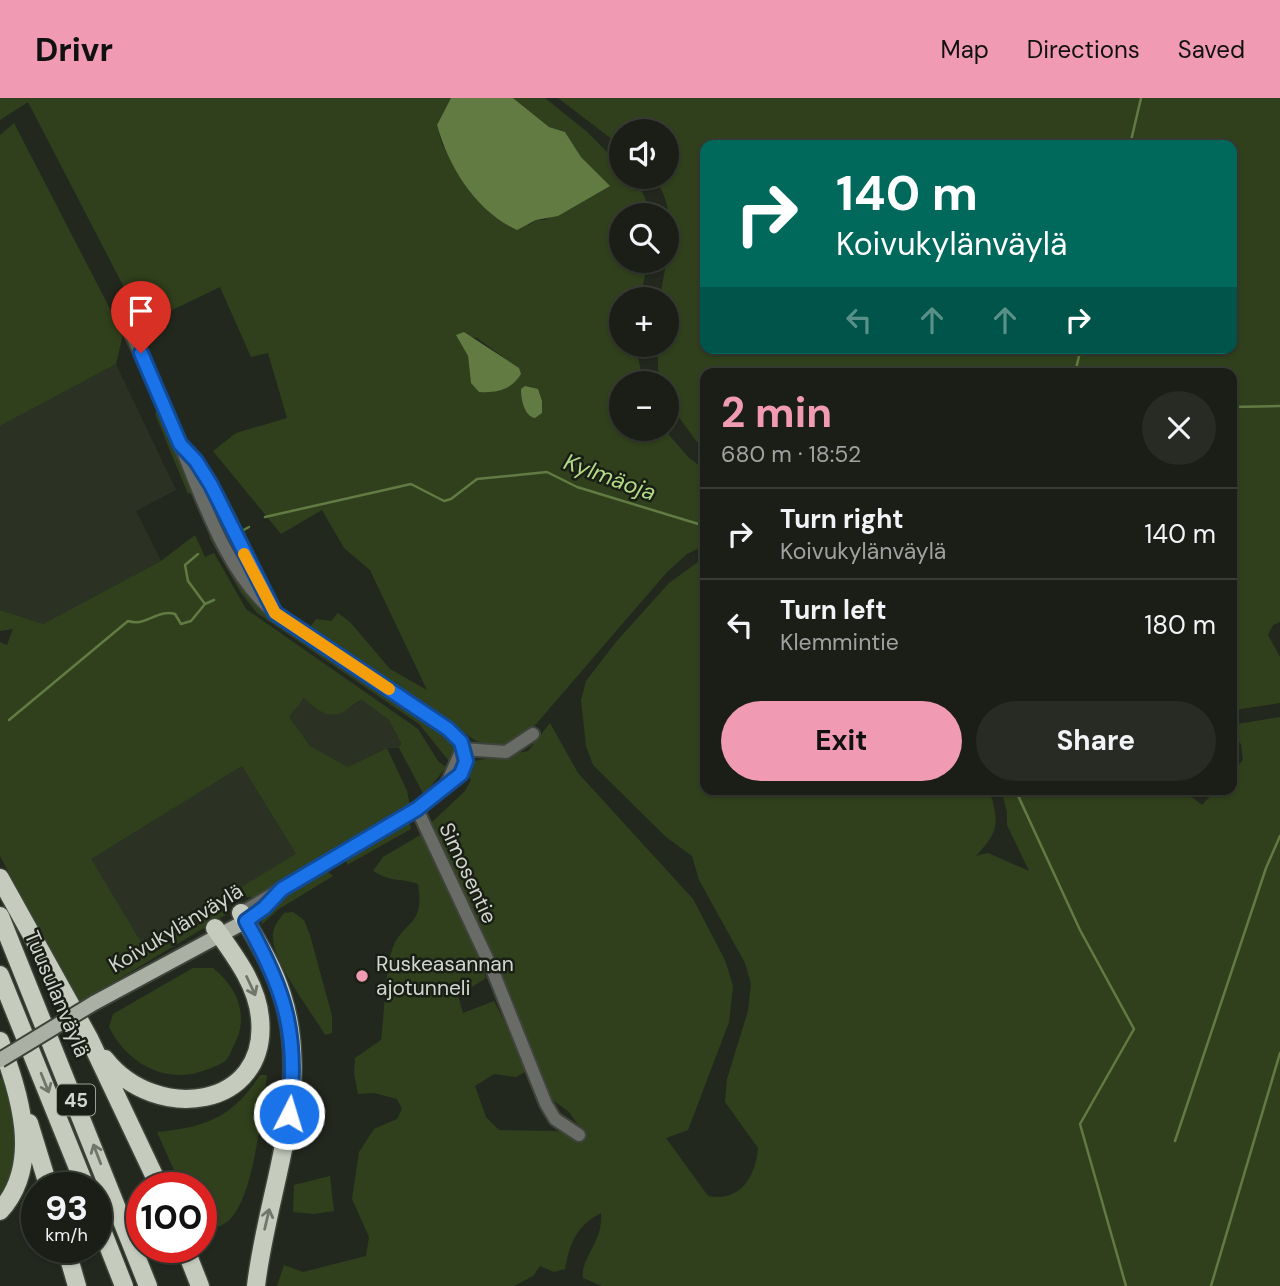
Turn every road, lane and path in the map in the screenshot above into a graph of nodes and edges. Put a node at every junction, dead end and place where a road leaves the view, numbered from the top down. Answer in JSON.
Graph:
{"nodes":[{"id":1,"x":122,"y":316,"type":"dead end"},
{"id":2,"x":533,"y":734,"type":"dead end"},
{"id":3,"x":462,"y":749,"type":"junction"},
{"id":4,"x":417,"y":809,"type":"junction"},
{"id":5,"x":0,"y":878,"type":"edge"},
{"id":6,"x":0,"y":916,"type":"edge"},
{"id":7,"x":243,"y":917,"type":"junction"},
{"id":8,"x":218,"y":931,"type":"junction"},
{"id":9,"x":0,"y":975,"type":"edge"},
{"id":10,"x":89,"y":1038,"type":"junction"},
{"id":11,"x":0,"y":1041,"type":"edge"},
{"id":12,"x":0,"y":1060,"type":"edge"},
{"id":13,"x":17,"y":1087,"type":"junction"},
{"id":14,"x":579,"y":1135,"type":"dead end"},
{"id":15,"x":44,"y":1172,"type":"edge"},
{"id":16,"x":80,"y":1172,"type":"edge"},
{"id":17,"x":152,"y":1172,"type":"edge"},
{"id":18,"x":0,"y":1211,"type":"edge"},
{"id":19,"x":112,"y":1256,"type":"edge"},
{"id":20,"x":70,"y":1263,"type":"edge"},
{"id":21,"x":191,"y":1263,"type":"edge"},
{"id":22,"x":77,"y":1286,"type":"edge"},
{"id":23,"x":124,"y":1286,"type":"edge"},
{"id":24,"x":148,"y":1286,"type":"edge"},
{"id":25,"x":200,"y":1286,"type":"edge"},
{"id":26,"x":256,"y":1286,"type":"edge"}],
"edges":[{"from":1,"to":3,"type":"street"},
{"from":2,"to":3,"type":"street"},
{"from":3,"to":4,"type":"street","name":"Koivukylänväylä"},
{"from":4,"to":7,"type":"street","name":"Koivukylänväylä"},
{"from":4,"to":14,"type":"street","name":"Simosentie"},
{"from":5,"to":10,"type":"highway"},
{"from":24,"to":6,"type":"highway","name":"Tuusulanväylä","number":"45","one_way":true},
{"from":7,"to":8,"type":"main road","name":"Koivukylänväylä"},
{"from":26,"to":7,"type":"highway","one_way":true},
{"from":8,"to":10,"type":"highway","one_way":true},
{"from":8,"to":12,"type":"main road","name":"Koivukylänväylä","bridge":true},
{"from":9,"to":16,"type":"highway","number":"45","one_way":true},
{"from":10,"to":17,"type":"highway"},
{"from":11,"to":13,"type":"highway"},
{"from":13,"to":15,"type":"highway"},
{"from":13,"to":18,"type":"highway"},
{"from":19,"to":23,"type":"highway"},
{"from":20,"to":22,"type":"highway"},
{"from":21,"to":25,"type":"highway"}]}
